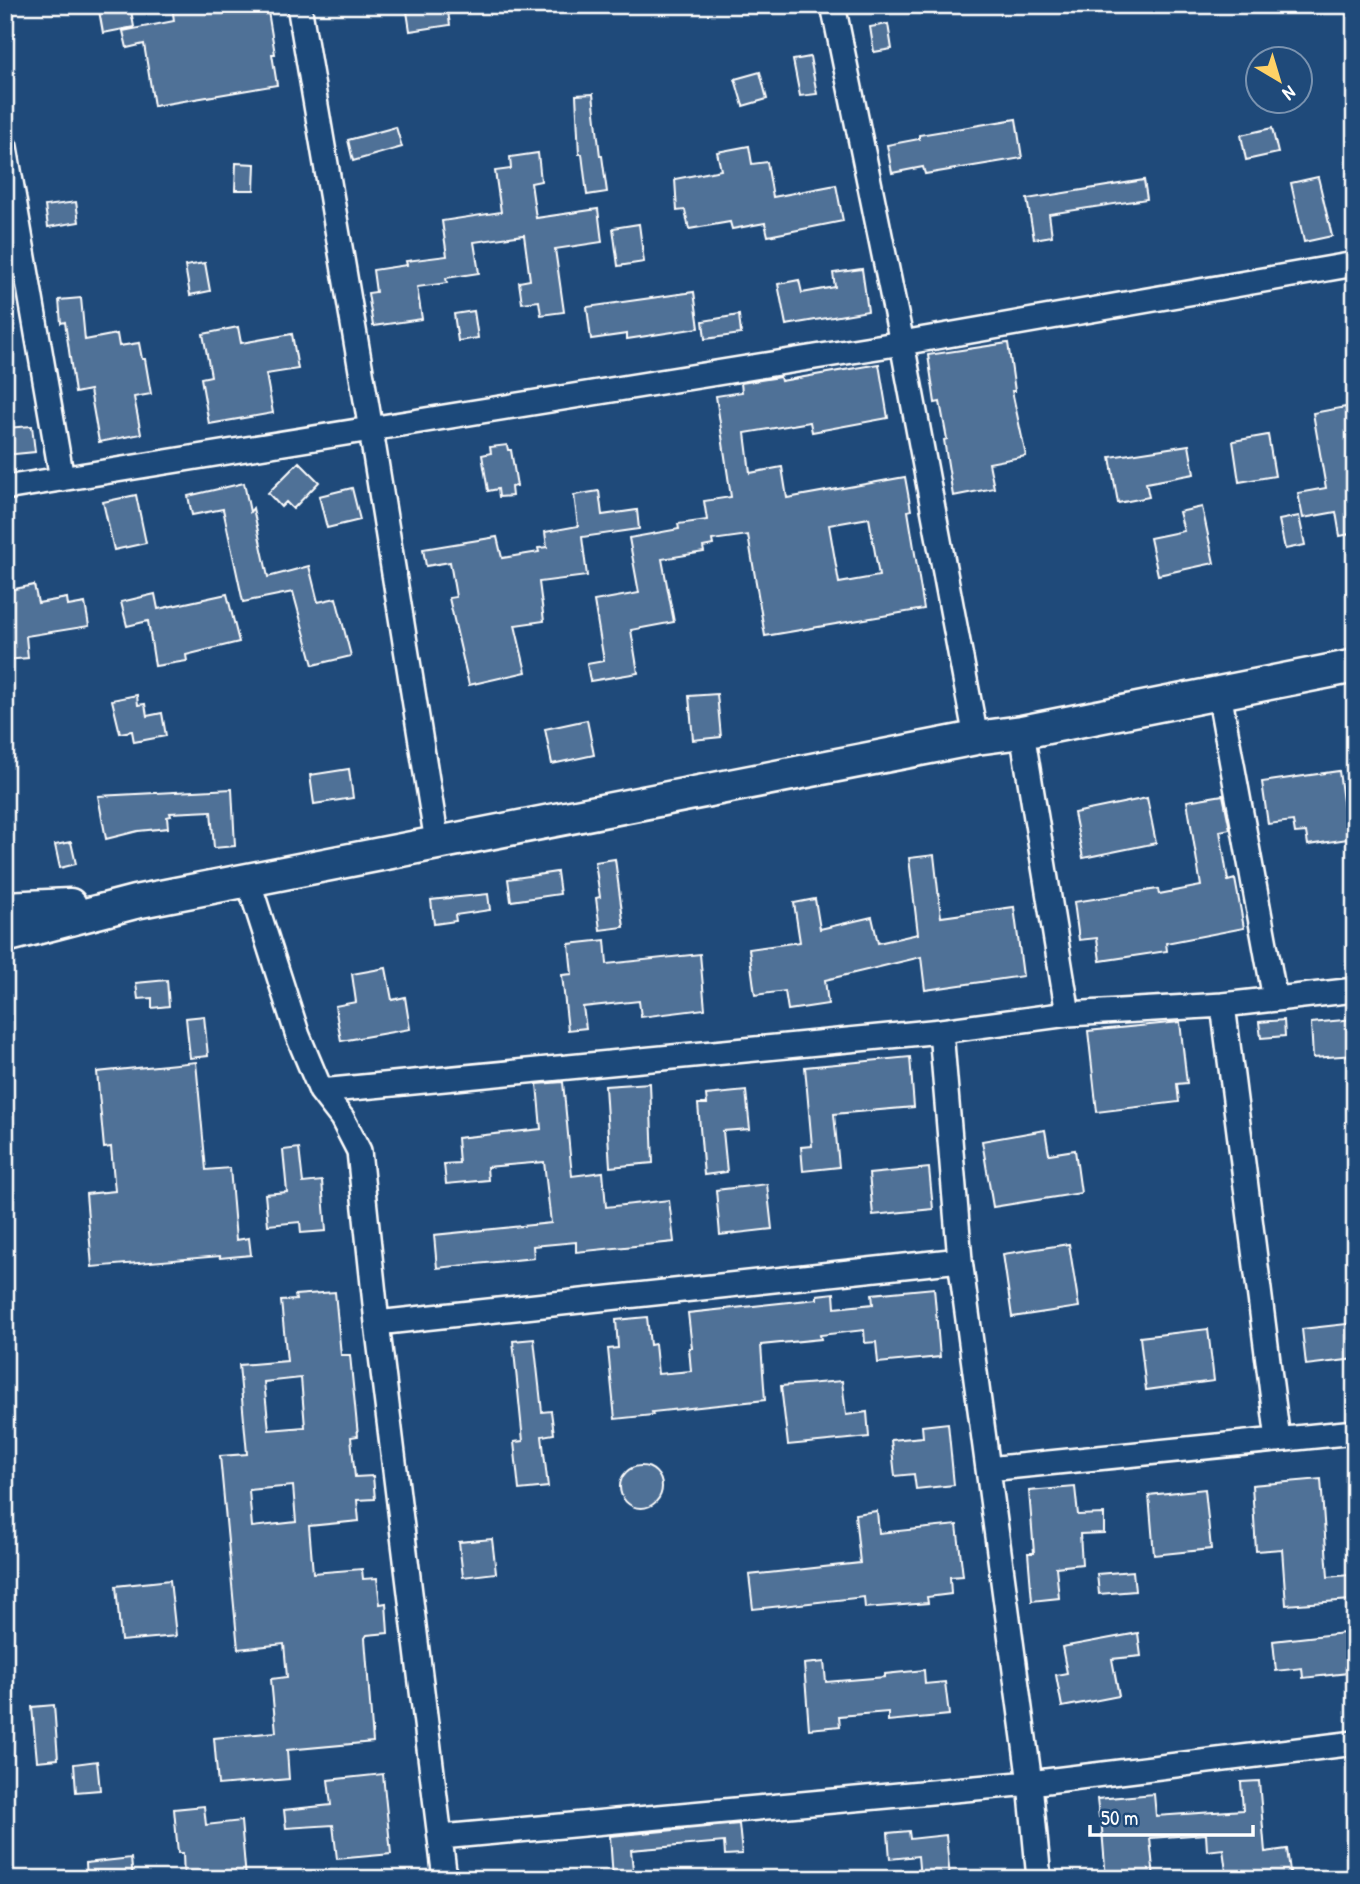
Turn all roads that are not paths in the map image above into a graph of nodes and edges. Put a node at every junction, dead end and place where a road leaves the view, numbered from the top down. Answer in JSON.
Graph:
{"nodes":[{"id":1,"x":299,"y":5,"type":"edge"},
{"id":2,"x":833,"y":5,"type":"edge"},
{"id":3,"x":5,"y":147,"type":"edge"},
{"id":4,"x":1355,"y":264,"type":"edge"},
{"id":5,"x":902,"y":343,"type":"junction"},
{"id":6,"x":371,"y":430,"type":"junction"},
{"id":7,"x":62,"y":479,"type":"junction"},
{"id":8,"x":5,"y":488,"type":"edge"},
{"id":9,"x":1355,"y":666,"type":"edge"},
{"id":10,"x":1219,"y":693,"type":"junction"},
{"id":11,"x":1022,"y":732,"type":"junction"},
{"id":12,"x":976,"y":738,"type":"junction"},
{"id":13,"x":437,"y":842,"type":"junction"},
{"id":14,"x":248,"y":880,"type":"junction"},
{"id":15,"x":135,"y":902,"type":"junction"},
{"id":16,"x":5,"y":908,"type":"edge"},
{"id":17,"x":5,"y":936,"type":"edge"},
{"id":18,"x":1355,"y":990,"type":"edge"},
{"id":19,"x":1275,"y":999,"type":"junction"},
{"id":20,"x":1223,"y":1005,"type":"junction"},
{"id":21,"x":1068,"y":1014,"type":"junction"},
{"id":22,"x":942,"y":1031,"type":"junction"},
{"id":23,"x":321,"y":1091,"type":"junction"},
{"id":24,"x":960,"y":1261,"type":"junction"},
{"id":25,"x":377,"y":1323,"type":"junction"},
{"id":26,"x":1355,"y":1432,"type":"edge"},
{"id":27,"x":1278,"y":1440,"type":"junction"},
{"id":28,"x":988,"y":1469,"type":"junction"},
{"id":29,"x":1355,"y":1743,"type":"edge"},
{"id":30,"x":1030,"y":1783,"type":"junction"},
{"id":31,"x":441,"y":1837,"type":"junction"},
{"id":32,"x":445,"y":1879,"type":"edge"},
{"id":33,"x":1038,"y":1879,"type":"edge"}],
"edges":[{"from":1,"to":6,"type":"street"},
{"from":2,"to":5,"type":"street"},
{"from":3,"to":7,"type":"street"},
{"from":4,"to":5,"type":"street"},
{"from":5,"to":6,"type":"street"},
{"from":5,"to":12,"type":"street"},
{"from":6,"to":7,"type":"street"},
{"from":6,"to":13,"type":"street"},
{"from":7,"to":8,"type":"street"},
{"from":9,"to":10,"type":"street"},
{"from":10,"to":11,"type":"street"},
{"from":10,"to":19,"type":"street"},
{"from":11,"to":12,"type":"street"},
{"from":11,"to":21,"type":"street"},
{"from":12,"to":13,"type":"street"},
{"from":13,"to":14,"type":"street"},
{"from":14,"to":15,"type":"street"},
{"from":14,"to":23,"type":"street"},
{"from":15,"to":16,"type":"street"},
{"from":15,"to":17,"type":"street"},
{"from":18,"to":19,"type":"street"},
{"from":19,"to":20,"type":"street"},
{"from":20,"to":21,"type":"street"},
{"from":20,"to":27,"type":"street"},
{"from":21,"to":22,"type":"street"},
{"from":22,"to":23,"type":"street"},
{"from":22,"to":24,"type":"street"},
{"from":23,"to":25,"type":"street"},
{"from":24,"to":25,"type":"street"},
{"from":24,"to":28,"type":"street"},
{"from":25,"to":31,"type":"street"},
{"from":26,"to":27,"type":"street"},
{"from":27,"to":28,"type":"street"},
{"from":28,"to":30,"type":"street"},
{"from":29,"to":30,"type":"street"},
{"from":30,"to":31,"type":"street"},
{"from":30,"to":33,"type":"street"},
{"from":31,"to":32,"type":"street"}]}
